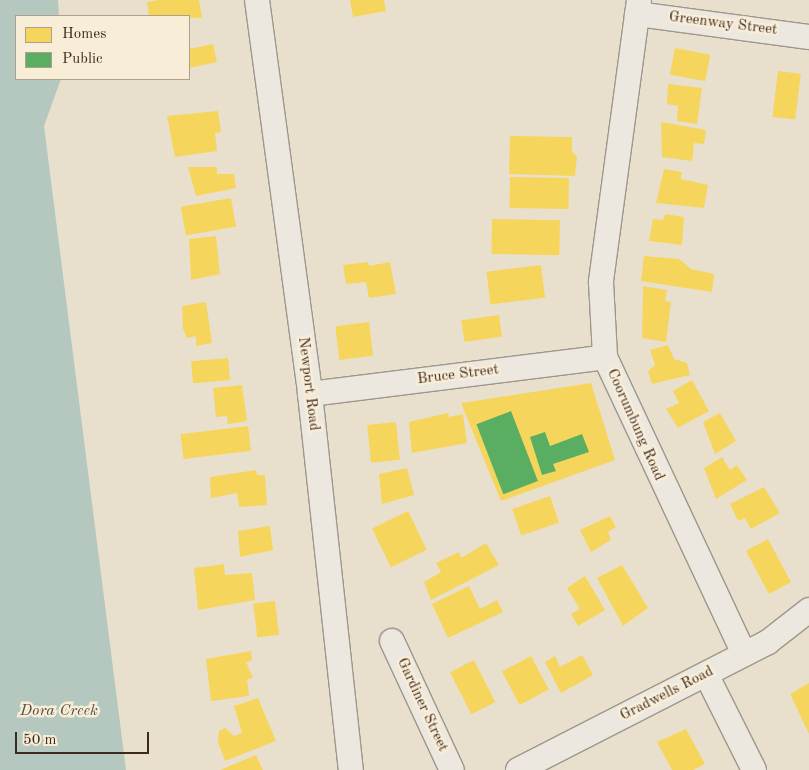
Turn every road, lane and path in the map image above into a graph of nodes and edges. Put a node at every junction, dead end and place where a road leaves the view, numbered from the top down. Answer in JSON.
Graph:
{"nodes":[{"id":1,"x":257,"y":0,"type":"edge"},
{"id":2,"x":638,"y":7,"type":"edge"},
{"id":3,"x":809,"y":37,"type":"edge"},
{"id":4,"x":605,"y":357,"type":"junction"},
{"id":5,"x":310,"y":394,"type":"junction"},
{"id":6,"x":809,"y":610,"type":"edge"},
{"id":7,"x":392,"y":640,"type":"dead end"},
{"id":8,"x":744,"y":654,"type":"junction"},
{"id":9,"x":706,"y":674,"type":"junction"},
{"id":10,"x":352,"y":770,"type":"edge"},
{"id":11,"x":452,"y":770,"type":"edge"},
{"id":12,"x":518,"y":770,"type":"edge"},
{"id":13,"x":754,"y":770,"type":"edge"}],
"edges":[{"from":1,"to":5,"type":"street","name":"Newport Road"},
{"from":2,"to":3,"type":"street","name":"Greenway Street"},
{"from":2,"to":4,"type":"street","name":"Coorumbung Road"},
{"from":4,"to":5,"type":"street","name":"Bruce Street"},
{"from":4,"to":8,"type":"street","name":"Coorumbung Road"},
{"from":5,"to":10,"type":"street","name":"Newport Road"},
{"from":6,"to":8,"type":"street","name":"Gradwells Road"},
{"from":7,"to":11,"type":"street","name":"Gardiner Street"},
{"from":8,"to":9,"type":"street","name":"Gradwells Road"},
{"from":9,"to":12,"type":"street","name":"Gradwells Road"},
{"from":9,"to":13,"type":"street"}]}
